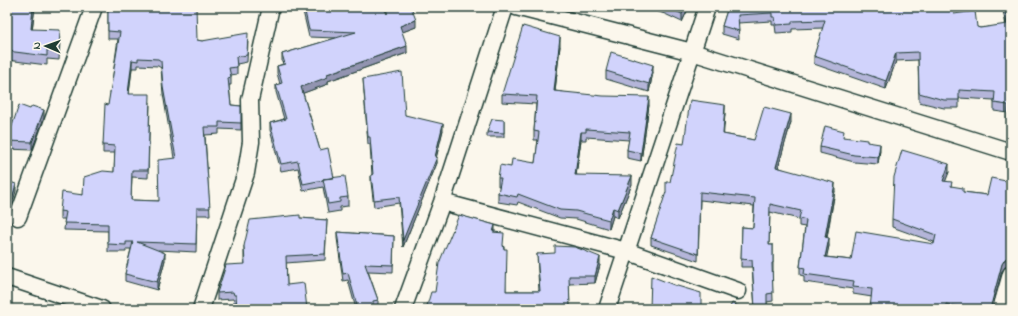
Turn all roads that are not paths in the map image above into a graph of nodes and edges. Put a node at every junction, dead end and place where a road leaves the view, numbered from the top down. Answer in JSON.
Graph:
{"nodes":[{"id":1,"x":94,"y":7,"type":"edge"},
{"id":2,"x":271,"y":7,"type":"edge"},
{"id":3,"x":505,"y":7,"type":"edge"},
{"id":4,"x":516,"y":7,"type":"edge"},
{"id":5,"x":707,"y":7,"type":"edge"},
{"id":6,"x":692,"y":52,"type":"junction"},
{"id":7,"x":1011,"y":152,"type":"edge"},
{"id":8,"x":442,"y":202,"type":"junction"},
{"id":9,"x":18,"y":217,"type":"dead end"},
{"id":10,"x":626,"y":251,"type":"junction"},
{"id":11,"x":1011,"y":274,"type":"edge"},
{"id":12,"x":7,"y":277,"type":"edge"},
{"id":13,"x":738,"y":291,"type":"dead end"},
{"id":14,"x":102,"y":309,"type":"edge"},
{"id":15,"x":201,"y":309,"type":"edge"},
{"id":16,"x":403,"y":309,"type":"edge"},
{"id":17,"x":607,"y":309,"type":"edge"},
{"id":18,"x":1001,"y":309,"type":"edge"}],
"edges":[{"from":1,"to":9,"type":"street"},
{"from":2,"to":15,"type":"street"},
{"from":3,"to":8,"type":"street"},
{"from":4,"to":6,"type":"street"},
{"from":5,"to":6,"type":"street"},
{"from":6,"to":7,"type":"street"},
{"from":6,"to":10,"type":"street"},
{"from":8,"to":10,"type":"street"},
{"from":8,"to":16,"type":"street"},
{"from":10,"to":13,"type":"street"},
{"from":10,"to":17,"type":"street"},
{"from":11,"to":18,"type":"street"},
{"from":12,"to":14,"type":"street"}]}
